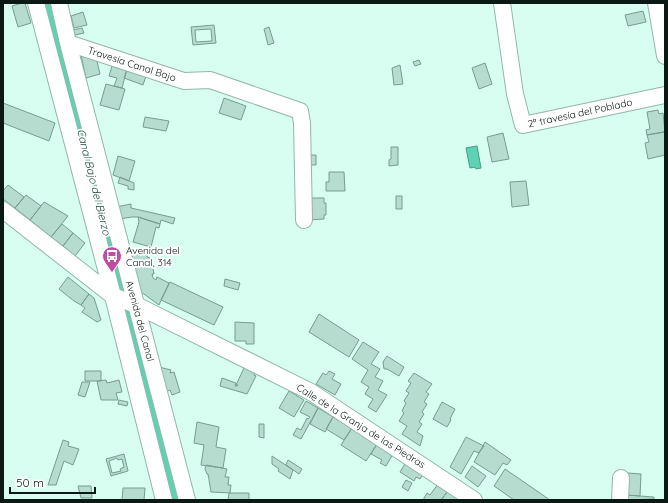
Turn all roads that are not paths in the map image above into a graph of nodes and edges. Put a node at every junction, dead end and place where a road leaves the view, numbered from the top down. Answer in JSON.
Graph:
{"nodes":[{"id":1,"x":36,"y":3,"type":"edge"},
{"id":2,"x":59,"y":3,"type":"edge"},
{"id":3,"x":502,"y":3,"type":"edge"},
{"id":4,"x":656,"y":3,"type":"edge"},
{"id":5,"x":68,"y":42,"type":"junction"},
{"id":6,"x":665,"y":56,"type":"edge"},
{"id":7,"x":665,"y":95,"type":"edge"},
{"id":8,"x":3,"y":210,"type":"edge"},
{"id":9,"x":304,"y":220,"type":"dead end"},
{"id":10,"x":113,"y":296,"type":"junction"},
{"id":11,"x":136,"y":305,"type":"junction"},
{"id":12,"x":621,"y":478,"type":"dead end"},
{"id":13,"x":468,"y":498,"type":"edge"},
{"id":14,"x":164,"y":500,"type":"edge"},
{"id":15,"x":187,"y":500,"type":"edge"},
{"id":16,"x":620,"y":500,"type":"edge"}],
"edges":[{"from":1,"to":10,"type":"street","name":"Avenida del Canal"},
{"from":2,"to":5,"type":"street","name":"Avenida del Canal"},
{"from":3,"to":7,"type":"street","name":"2ª travesía del Poblado"},
{"from":4,"to":6,"type":"street"},
{"from":5,"to":9,"type":"street","name":"Travesía Canal Bajo"},
{"from":5,"to":11,"type":"street","name":"Avenida del Canal"},
{"from":8,"to":10,"type":"street","name":"Calle de la Granja de las Piedras"},
{"from":10,"to":11,"type":"street","name":"Calle de la Granja de las Piedras"},
{"from":10,"to":14,"type":"street","name":"Avenida del Canal"},
{"from":11,"to":13,"type":"street","name":"Calle de la Granja de las Piedras"},
{"from":11,"to":15,"type":"street","name":"Avenida del Canal"},
{"from":12,"to":16,"type":"street"}]}
